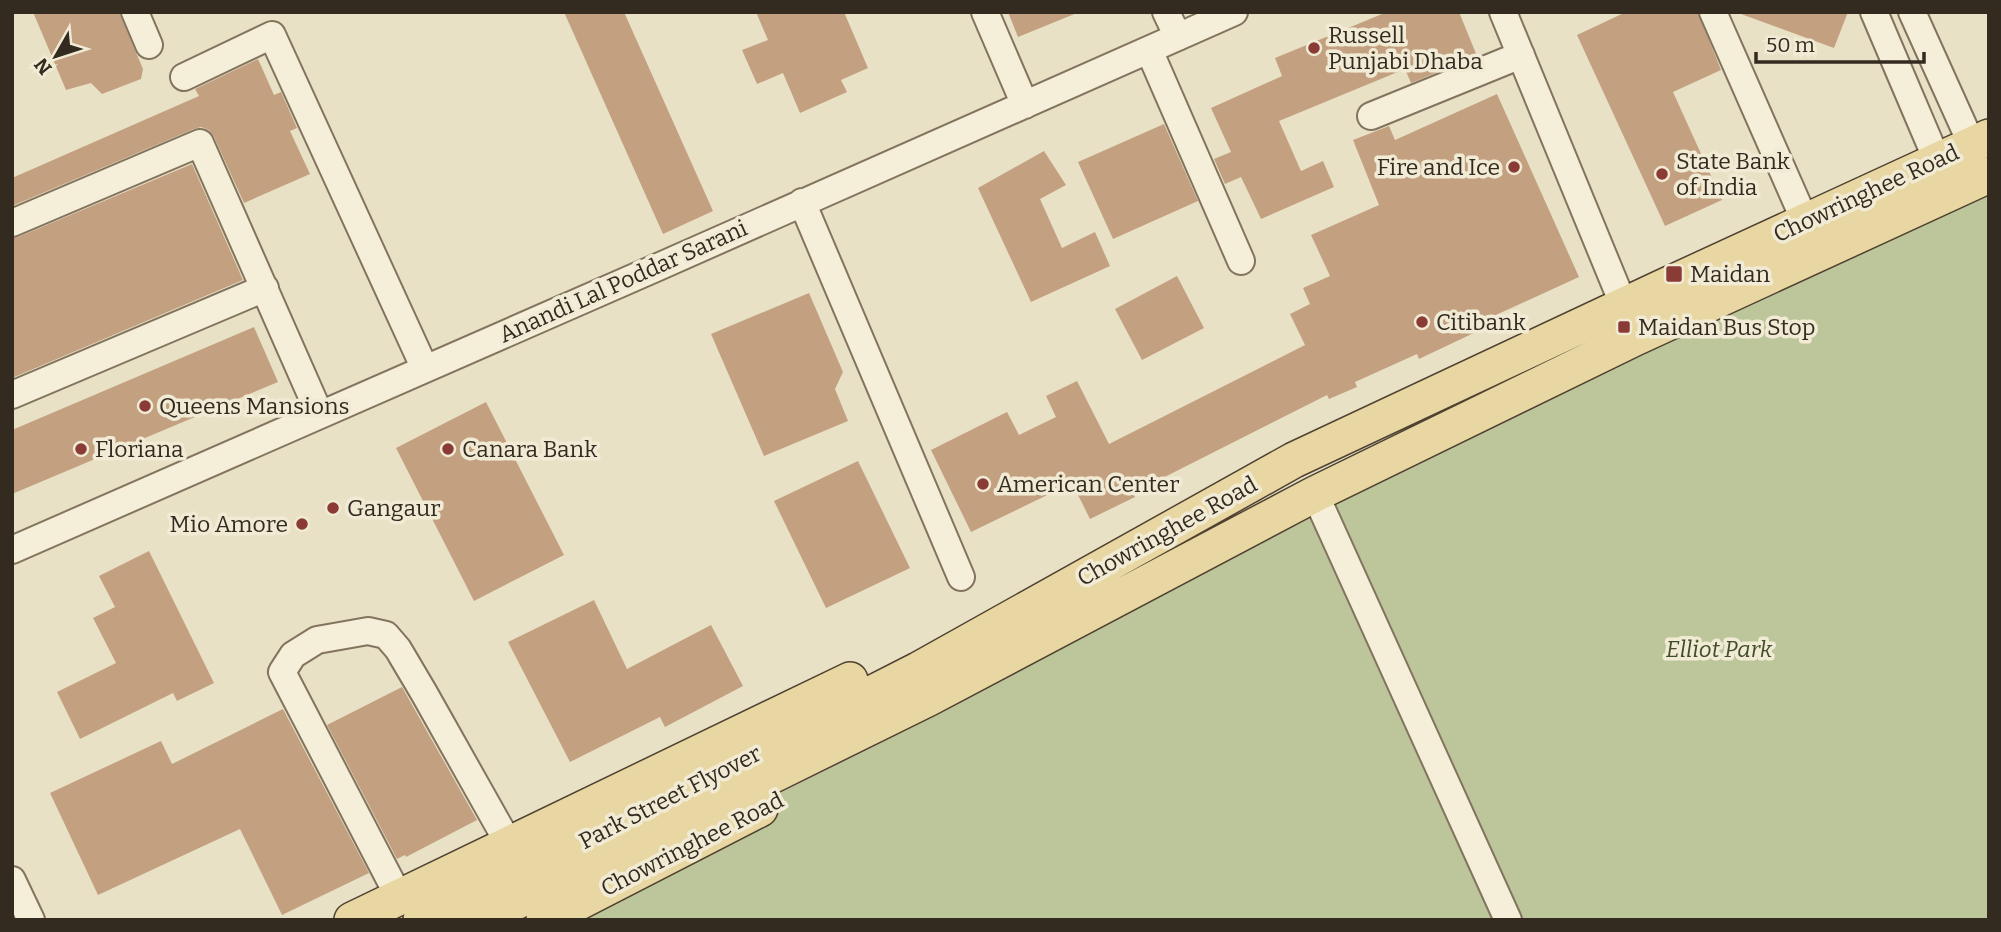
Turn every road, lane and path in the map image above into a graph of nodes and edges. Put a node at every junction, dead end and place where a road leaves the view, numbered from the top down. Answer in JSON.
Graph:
{"nodes":[{"id":1,"x":135,"y":12,"type":"edge"},
{"id":2,"x":985,"y":12,"type":"edge"},
{"id":3,"x":1166,"y":12,"type":"edge"},
{"id":4,"x":1234,"y":12,"type":"edge"},
{"id":5,"x":1503,"y":12,"type":"edge"},
{"id":6,"x":1713,"y":12,"type":"edge"},
{"id":7,"x":1874,"y":12,"type":"edge"},
{"id":8,"x":1912,"y":12,"type":"edge"},
{"id":9,"x":1178,"y":37,"type":"junction"},
{"id":10,"x":149,"y":45,"type":"dead end"},
{"id":11,"x":1149,"y":50,"type":"junction"},
{"id":12,"x":1521,"y":55,"type":"junction"},
{"id":13,"x":184,"y":77,"type":"dead end"},
{"id":14,"x":1026,"y":105,"type":"junction"},
{"id":15,"x":1371,"y":116,"type":"dead end"},
{"id":16,"x":1980,"y":141,"type":"edge"},
{"id":17,"x":1937,"y":160,"type":"junction"},
{"id":18,"x":1989,"y":175,"type":"edge"},
{"id":19,"x":802,"y":202,"type":"junction"},
{"id":20,"x":1805,"y":221,"type":"junction"},
{"id":21,"x":12,"y":223,"type":"edge"},
{"id":22,"x":1241,"y":261,"type":"dead end"},
{"id":23,"x":265,"y":288,"type":"junction"},
{"id":24,"x":1624,"y":306,"type":"junction"},
{"id":25,"x":1571,"y":331,"type":"junction"},
{"id":26,"x":1585,"y":362,"type":"junction"},
{"id":27,"x":425,"y":369,"type":"junction"},
{"id":28,"x":12,"y":395,"type":"edge"},
{"id":29,"x":320,"y":415,"type":"junction"},
{"id":30,"x":1315,"y":494,"type":"junction"},
{"id":31,"x":12,"y":550,"type":"edge"},
{"id":32,"x":961,"y":578,"type":"dead end"},
{"id":33,"x":924,"y":684,"type":"junction"},
{"id":34,"x":854,"y":720,"type":"junction"},
{"id":35,"x":504,"y":834,"type":"junction"},
{"id":36,"x":12,"y":880,"type":"edge"},
{"id":37,"x":403,"y":898,"type":"edge"},
{"id":38,"x":31,"y":920,"type":"edge"},
{"id":39,"x":352,"y":920,"type":"edge"},
{"id":40,"x":479,"y":920,"type":"edge"},
{"id":41,"x":544,"y":920,"type":"edge"},
{"id":42,"x":1508,"y":920,"type":"edge"}],
"edges":[{"from":1,"to":10,"type":"street"},
{"from":2,"to":14,"type":"street"},
{"from":3,"to":9,"type":"street"},
{"from":4,"to":9,"type":"street","name":"Anandi Lal Poddar Sarani"},
{"from":5,"to":12,"type":"street"},
{"from":6,"to":20,"type":"street"},
{"from":7,"to":17,"type":"street"},
{"from":8,"to":16,"type":"street"},
{"from":9,"to":11,"type":"street","name":"Anandi Lal Poddar Sarani"},
{"from":11,"to":14,"type":"street","name":"Anandi Lal Poddar Sarani"},
{"from":11,"to":22,"type":"street"},
{"from":12,"to":15,"type":"street"},
{"from":12,"to":24,"type":"street"},
{"from":13,"to":27,"type":"street"},
{"from":14,"to":19,"type":"street","name":"Anandi Lal Poddar Sarani"},
{"from":16,"to":17,"type":"main road","name":"Chowringhee Road"},
{"from":17,"to":20,"type":"main road","name":"Chowringhee Road"},
{"from":18,"to":26,"type":"main road","name":"Chowringhee Road"},
{"from":19,"to":27,"type":"street","name":"Anandi Lal Poddar Sarani"},
{"from":19,"to":32,"type":"street"},
{"from":20,"to":24,"type":"main road","name":"Chowringhee Road"},
{"from":21,"to":23,"type":"street"},
{"from":23,"to":28,"type":"street"},
{"from":23,"to":29,"type":"street"},
{"from":24,"to":25,"type":"main road","name":"Chowringhee Road"},
{"from":25,"to":26,"type":"main road"},
{"from":25,"to":33,"type":"main road","name":"Chowringhee Road"},
{"from":26,"to":30,"type":"main road","name":"Chowringhee Road"},
{"from":27,"to":29,"type":"street","name":"Anandi Lal Poddar Sarani"},
{"from":29,"to":31,"type":"street","name":"Anandi Lal Poddar Sarani"},
{"from":30,"to":33,"type":"main road","name":"Chowringhee Road"},
{"from":30,"to":42,"type":"street"},
{"from":33,"to":34,"type":"main road","name":"Park Street Flyover"},
{"from":33,"to":35,"type":"main road"},
{"from":33,"to":41,"type":"main road","name":"Chowringhee Road"},
{"from":34,"to":37,"type":"main road","name":"Park Street Flyover"},
{"from":34,"to":40,"type":"main road","name":"Park Street Flyover"},
{"from":35,"to":37,"type":"main road"},
{"from":35,"to":37,"type":"street"},
{"from":36,"to":38,"type":"street"},
{"from":37,"to":39,"type":"main road"}]}
